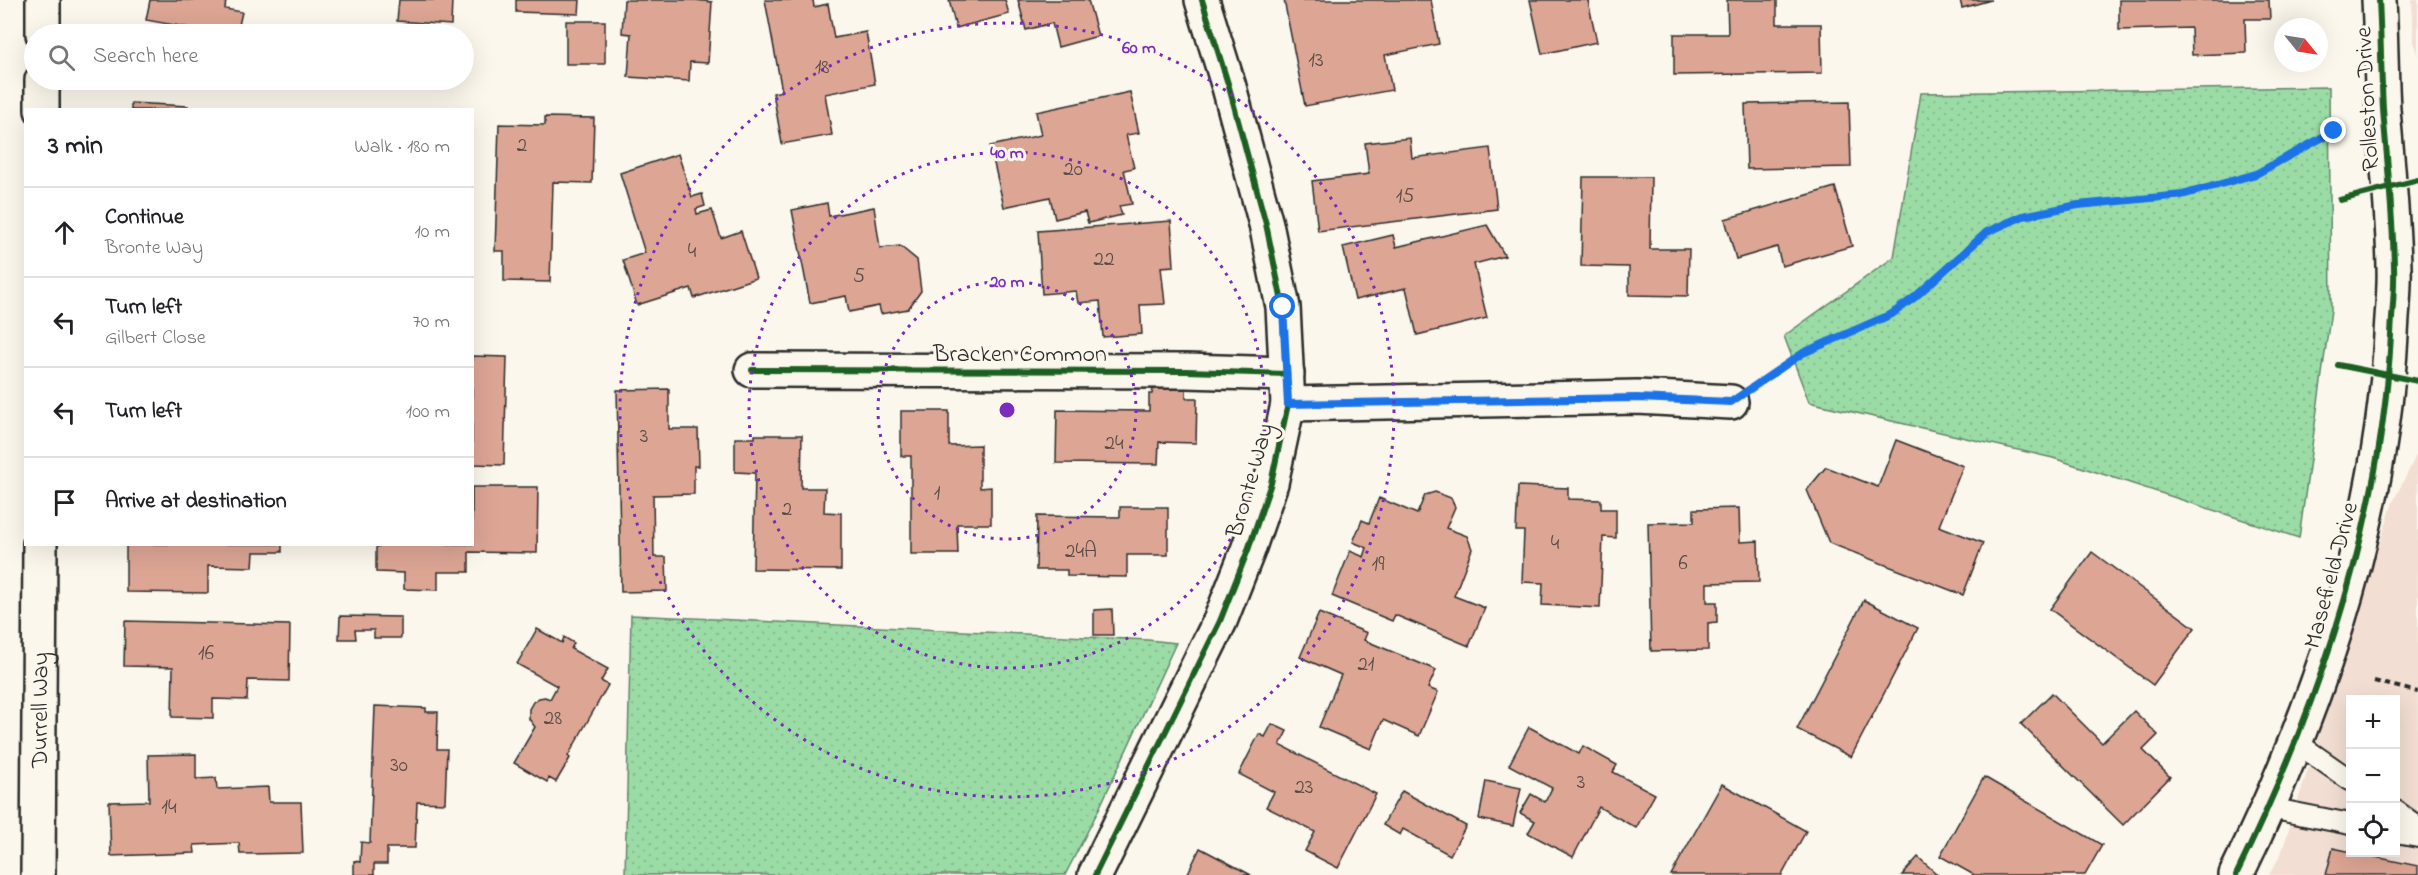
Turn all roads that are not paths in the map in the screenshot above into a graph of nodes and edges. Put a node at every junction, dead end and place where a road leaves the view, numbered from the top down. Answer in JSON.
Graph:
{"nodes":[{"id":1,"x":43,"y":0,"type":"edge"},
{"id":2,"x":1202,"y":0,"type":"edge"},
{"id":3,"x":2379,"y":0,"type":"edge"},
{"id":4,"x":43,"y":24,"type":"edge"},
{"id":5,"x":42,"y":90,"type":"edge"},
{"id":6,"x":42,"y":108,"type":"edge"},
{"id":7,"x":2406,"y":270,"type":"edge"},
{"id":8,"x":752,"y":370,"type":"dead end"},
{"id":9,"x":1287,"y":389,"type":"junction"},
{"id":10,"x":1731,"y":402,"type":"road end"},
{"id":11,"x":40,"y":546,"type":"edge"},
{"id":12,"x":2297,"y":743,"type":"junction"},
{"id":13,"x":2346,"y":777,"type":"edge"},
{"id":14,"x":2269,"y":807,"type":"junction"},
{"id":15,"x":2400,"y":814,"type":"edge"},
{"id":16,"x":2346,"y":823,"type":"edge"},
{"id":17,"x":2418,"y":826,"type":"edge"},
{"id":18,"x":2400,"y":834,"type":"edge"},
{"id":19,"x":2418,"y":837,"type":"edge"},
{"id":20,"x":38,"y":875,"type":"edge"},
{"id":21,"x":1095,"y":875,"type":"edge"},
{"id":22,"x":2236,"y":875,"type":"edge"}],
"edges":[{"from":1,"to":4,"type":"street"},
{"from":2,"to":9,"type":"street","name":"Bronte Way"},
{"from":3,"to":7,"type":"street","name":"Rolleston Drive"},
{"from":5,"to":6,"type":"street"},
{"from":7,"to":12,"type":"street","name":"Masefield Drive"},
{"from":8,"to":9,"type":"street","name":"Bracken Common"},
{"from":9,"to":10,"type":"street","name":"Bracken Common"},
{"from":9,"to":21,"type":"street","name":"Bronte Way"},
{"from":11,"to":20,"type":"street","name":"Durrell Way"},
{"from":12,"to":13,"type":"lane"},
{"from":12,"to":14,"type":"street","name":"Masefield Drive"},
{"from":14,"to":16,"type":"lane"},
{"from":14,"to":22,"type":"street","name":"Masefield Drive"},
{"from":15,"to":17,"type":"lane"},
{"from":18,"to":19,"type":"lane"}]}
